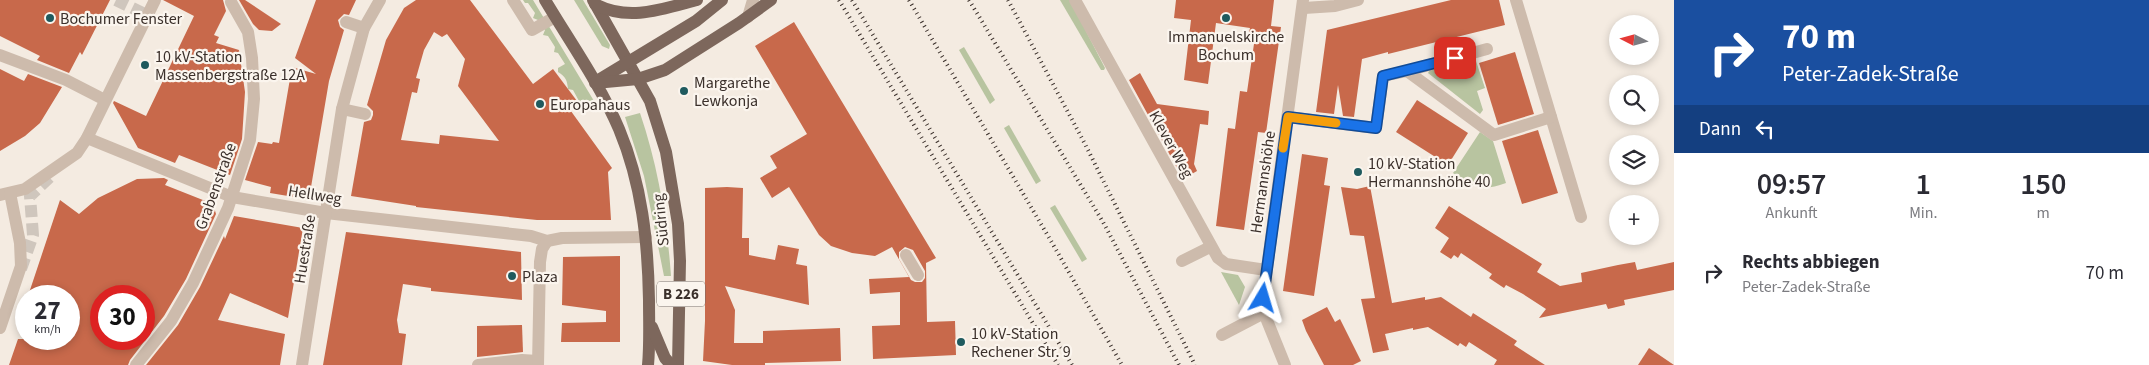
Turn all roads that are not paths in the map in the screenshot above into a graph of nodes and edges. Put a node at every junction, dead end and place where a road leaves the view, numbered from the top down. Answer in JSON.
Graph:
{"nodes":[{"id":1,"x":155,"y":0,"type":"edge"},
{"id":2,"x":380,"y":0,"type":"edge"},
{"id":3,"x":514,"y":0,"type":"edge"},
{"id":4,"x":545,"y":0,"type":"edge"},
{"id":5,"x":697,"y":0,"type":"edge"},
{"id":6,"x":722,"y":0,"type":"edge"},
{"id":7,"x":753,"y":0,"type":"edge"},
{"id":8,"x":771,"y":0,"type":"edge"},
{"id":9,"x":1075,"y":0,"type":"edge"},
{"id":10,"x":1358,"y":0,"type":"edge"},
{"id":11,"x":1516,"y":0,"type":"edge"},
{"id":12,"x":231,"y":2,"type":"dead end"},
{"id":13,"x":594,"y":2,"type":"edge"},
{"id":14,"x":1304,"y":4,"type":"edge"},
{"id":15,"x":555,"y":17,"type":"junction"},
{"id":16,"x":748,"y":17,"type":"junction"},
{"id":17,"x":346,"y":22,"type":"dead end"},
{"id":18,"x":364,"y":28,"type":"junction"},
{"id":19,"x":1487,"y":49,"type":"dead end"},
{"id":20,"x":0,"y":55,"type":"edge"},
{"id":21,"x":628,"y":62,"type":"junction"},
{"id":22,"x":1407,"y":71,"type":"junction"},
{"id":23,"x":638,"y":79,"type":"junction"},
{"id":24,"x":594,"y":83,"type":"junction"},
{"id":25,"x":105,"y":100,"type":"junction"},
{"id":26,"x":342,"y":110,"type":"junction"},
{"id":27,"x":365,"y":114,"type":"dead end"},
{"id":28,"x":1288,"y":117,"type":"junction"},
{"id":29,"x":1551,"y":117,"type":"junction"},
{"id":30,"x":87,"y":138,"type":"junction"},
{"id":31,"x":5,"y":194,"type":"edge"},
{"id":32,"x":232,"y":197,"type":"junction"},
{"id":33,"x":326,"y":213,"type":"junction"},
{"id":34,"x":1581,"y":217,"type":"dead end"},
{"id":35,"x":646,"y":237,"type":"junction"},
{"id":36,"x":547,"y":241,"type":"junction"},
{"id":37,"x":1210,"y":247,"type":"junction"},
{"id":38,"x":906,"y":255,"type":"dead end"},
{"id":39,"x":1182,"y":261,"type":"dead end"},
{"id":40,"x":1266,"y":270,"type":"junction"},
{"id":41,"x":918,"y":276,"type":"dead end"},
{"id":42,"x":1264,"y":313,"type":"junction"},
{"id":43,"x":649,"y":320,"type":"junction"},
{"id":44,"x":0,"y":328,"type":"edge"},
{"id":45,"x":1222,"y":335,"type":"dead end"},
{"id":46,"x":538,"y":363,"type":"edge"},
{"id":47,"x":136,"y":365,"type":"edge"},
{"id":48,"x":302,"y":365,"type":"edge"},
{"id":49,"x":478,"y":365,"type":"edge"},
{"id":50,"x":648,"y":365,"type":"edge"},
{"id":51,"x":671,"y":365,"type":"edge"},
{"id":52,"x":678,"y":365,"type":"edge"},
{"id":53,"x":1285,"y":365,"type":"edge"}],
"edges":[{"from":1,"to":25,"type":"street"},
{"from":2,"to":18,"type":"street","name":"Huestraße"},
{"from":3,"to":15,"type":"street"},
{"from":4,"to":15,"type":"main road","number":"B 226"},
{"from":5,"to":13,"type":"main road"},
{"from":6,"to":21,"type":"main road"},
{"from":7,"to":16,"type":"street"},
{"from":8,"to":16,"type":"main road"},
{"from":9,"to":37,"type":"street","name":"Klever Weg"},
{"from":10,"to":14,"type":"street"},
{"from":11,"to":29,"type":"street"},
{"from":12,"to":32,"type":"street","name":"Grabenstraße"},
{"from":13,"to":21,"type":"main road","number":"B 226"},
{"from":14,"to":28,"type":"street","name":"Hermannshöhe"},
{"from":15,"to":24,"type":"main road","number":"B 226"},
{"from":16,"to":23,"type":"main road"},
{"from":17,"to":18,"type":"street"},
{"from":18,"to":26,"type":"street","name":"Huestraße"},
{"from":19,"to":22,"type":"street"},
{"from":20,"to":25,"type":"street"},
{"from":21,"to":23,"type":"main road","number":"B 226"},
{"from":21,"to":24,"type":"main road"},
{"from":22,"to":28,"type":"street"},
{"from":22,"to":29,"type":"street"},
{"from":23,"to":24,"type":"main road"},
{"from":23,"to":52,"type":"main road","name":"Südring","number":"B 226"},
{"from":24,"to":35,"type":"main road","name":"Südring","number":"B 226"},
{"from":25,"to":30,"type":"street"},
{"from":26,"to":27,"type":"street"},
{"from":26,"to":33,"type":"street","name":"Huestraße"},
{"from":28,"to":40,"type":"street","name":"Hermannshöhe"},
{"from":29,"to":34,"type":"street"},
{"from":30,"to":31,"type":"street"},
{"from":30,"to":32,"type":"street","name":"Hellweg"},
{"from":31,"to":44,"type":"street"},
{"from":32,"to":33,"type":"street","name":"Hellweg"},
{"from":32,"to":47,"type":"street","name":"Grabenstraße"},
{"from":33,"to":36,"type":"street","name":"Hellweg"},
{"from":33,"to":48,"type":"street","name":"Huestraße"},
{"from":35,"to":36,"type":"street","name":"Hellweg"},
{"from":35,"to":43,"type":"main road","name":"Südring","number":"B 226"},
{"from":36,"to":46,"type":"street"},
{"from":37,"to":39,"type":"street"},
{"from":37,"to":40,"type":"street","name":"Klever Weg"},
{"from":38,"to":41,"type":"street"},
{"from":40,"to":42,"type":"street","name":"Hermannshöhe"},
{"from":42,"to":45,"type":"street"},
{"from":42,"to":53,"type":"street","name":"Hermannshöhe"},
{"from":43,"to":50,"type":"main road","name":"Südring","number":"B 226"},
{"from":43,"to":51,"type":"main road","name":"Südring"},
{"from":46,"to":49,"type":"street"}]}
